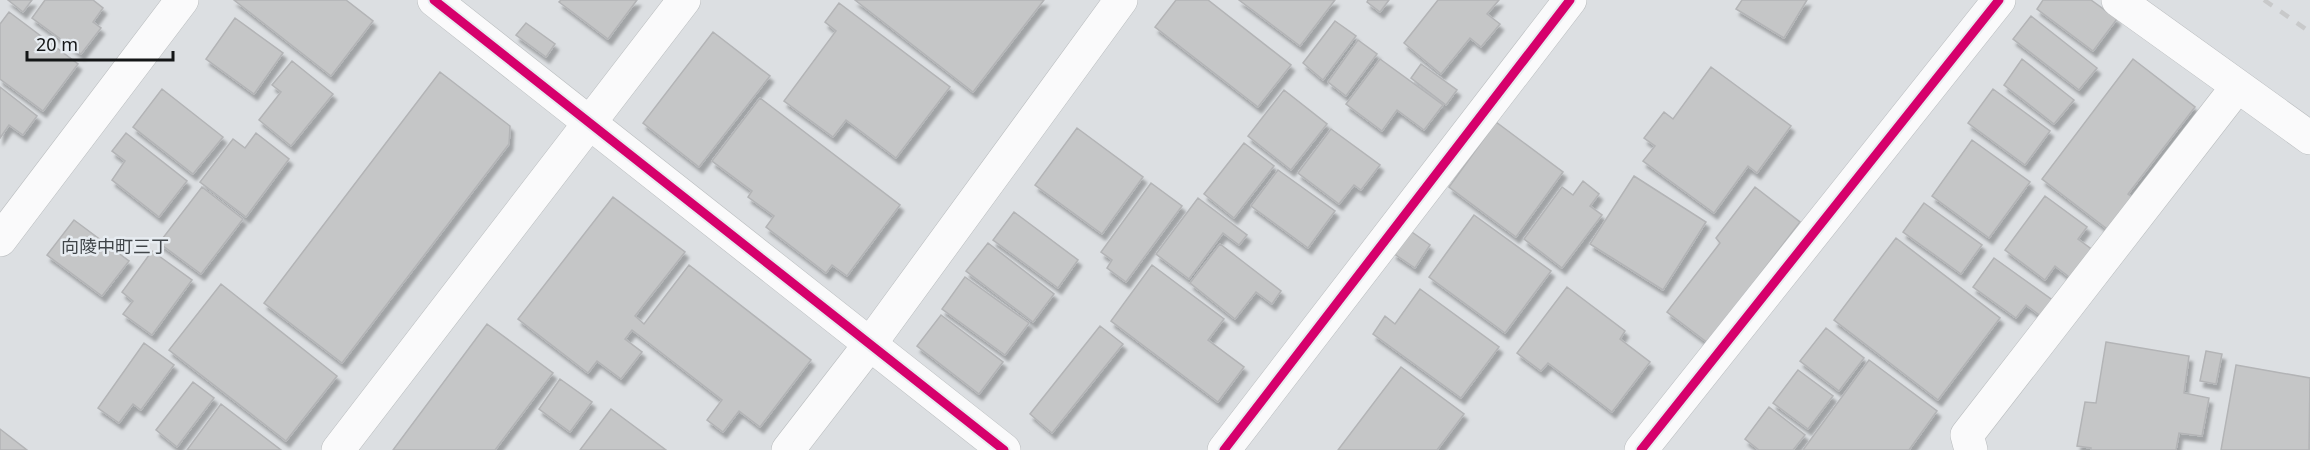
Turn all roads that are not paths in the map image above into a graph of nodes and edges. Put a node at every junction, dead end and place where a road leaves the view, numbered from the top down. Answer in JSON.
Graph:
{"nodes":[{"id":1,"x":182,"y":0,"type":"edge"},
{"id":2,"x":434,"y":0,"type":"edge"},
{"id":3,"x":684,"y":0,"type":"edge"},
{"id":4,"x":1121,"y":0,"type":"edge"},
{"id":5,"x":1570,"y":0,"type":"edge"},
{"id":6,"x":1999,"y":0,"type":"edge"},
{"id":7,"x":2118,"y":0,"type":"edge"},
{"id":8,"x":2238,"y":87,"type":"junction"},
{"id":9,"x":590,"y":123,"type":"junction"},
{"id":10,"x":2310,"y":138,"type":"edge"},
{"id":11,"x":0,"y":240,"type":"edge"},
{"id":12,"x":870,"y":344,"type":"junction"},
{"id":13,"x":338,"y":450,"type":"edge"},
{"id":14,"x":788,"y":450,"type":"edge"},
{"id":15,"x":1004,"y":450,"type":"edge"},
{"id":16,"x":1224,"y":450,"type":"edge"},
{"id":17,"x":1641,"y":450,"type":"edge"},
{"id":18,"x":1971,"y":450,"type":"edge"}],
"edges":[{"from":1,"to":11,"type":"street"},
{"from":2,"to":9,"type":"street"},
{"from":3,"to":9,"type":"street"},
{"from":4,"to":12,"type":"street"},
{"from":5,"to":16,"type":"street"},
{"from":6,"to":17,"type":"street"},
{"from":7,"to":8,"type":"street"},
{"from":8,"to":10,"type":"street"},
{"from":8,"to":18,"type":"street"},
{"from":9,"to":12,"type":"street"},
{"from":9,"to":13,"type":"street"},
{"from":12,"to":14,"type":"street"},
{"from":12,"to":15,"type":"street"}]}
